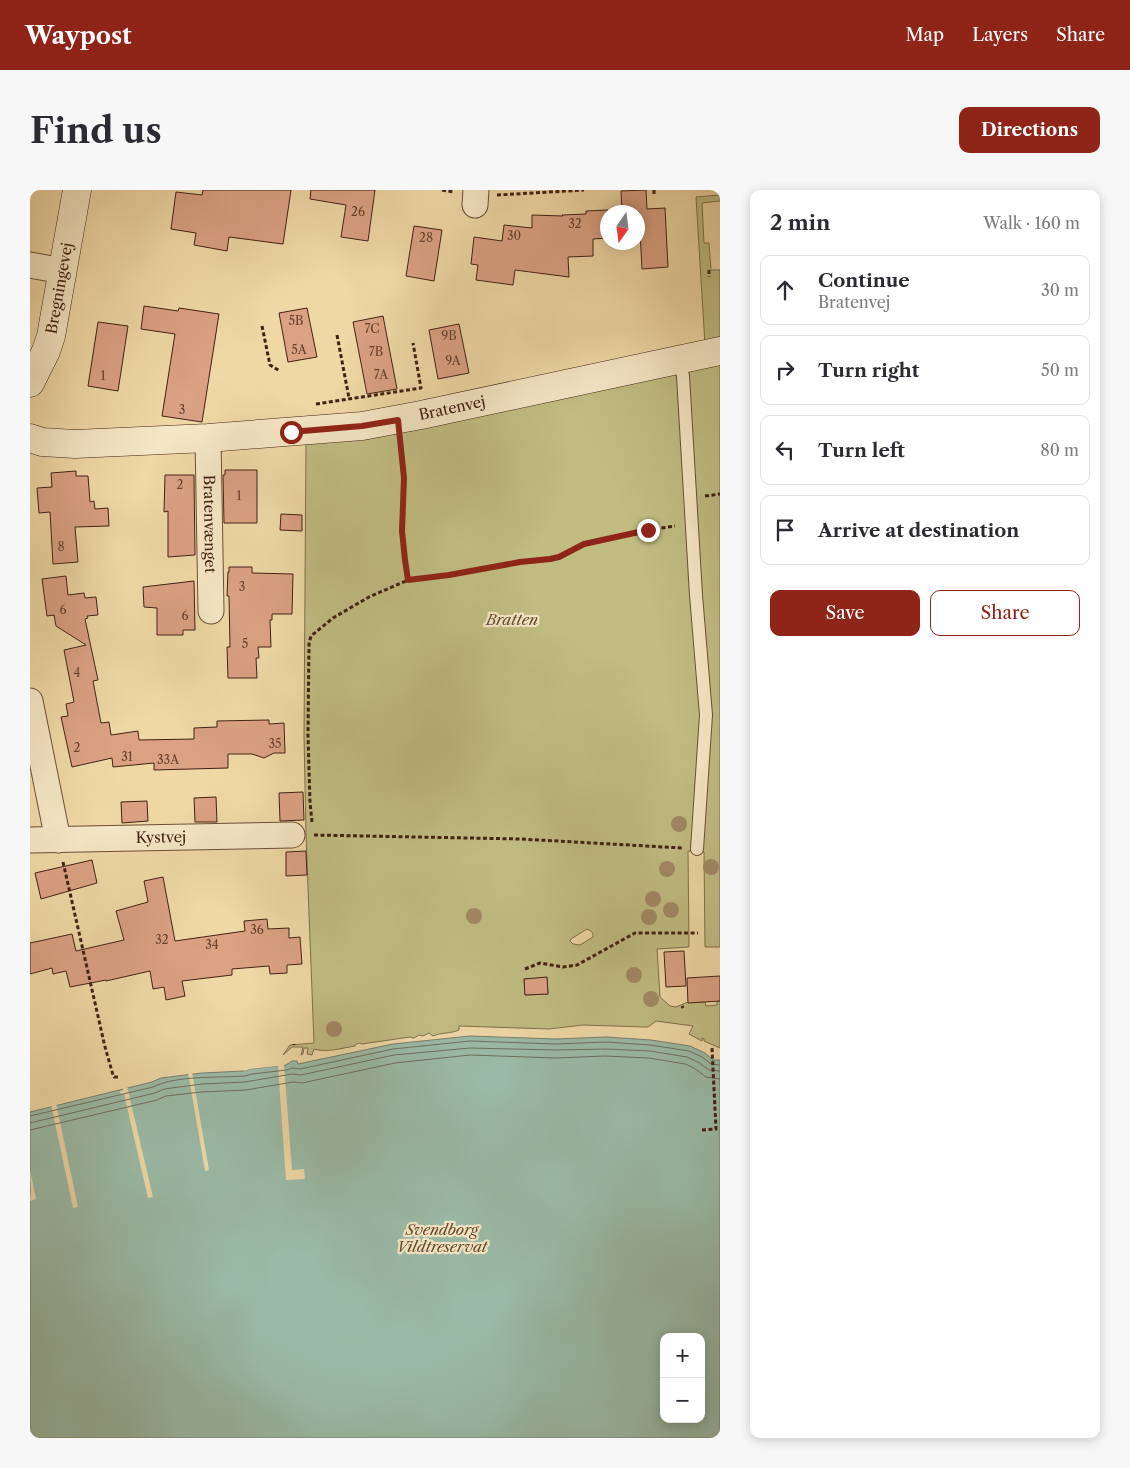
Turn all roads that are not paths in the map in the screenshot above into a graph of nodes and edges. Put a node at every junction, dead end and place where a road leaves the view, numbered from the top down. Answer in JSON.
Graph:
{"nodes":[{"id":1,"x":77,"y":190,"type":"edge"},
{"id":2,"x":30,"y":265,"type":"edge"},
{"id":3,"x":63,"y":271,"type":"junction"},
{"id":4,"x":720,"y":351,"type":"edge"},
{"id":5,"x":680,"y":360,"type":"junction"},
{"id":6,"x":30,"y":383,"type":"edge"},
{"id":7,"x":30,"y":438,"type":"edge"},
{"id":8,"x":208,"y":438,"type":"junction"},
{"id":9,"x":211,"y":611,"type":"dead end"},
{"id":10,"x":30,"y":701,"type":"edge"},
{"id":11,"x":305,"y":835,"type":"road end"},
{"id":12,"x":30,"y":840,"type":"edge"},
{"id":13,"x":58,"y":840,"type":"junction"},
{"id":14,"x":696,"y":849,"type":"road end"}],
"edges":[{"from":1,"to":3,"type":"street","name":"Bregningevej"},
{"from":2,"to":3,"type":"street"},
{"from":3,"to":6,"type":"street","name":"Bregningevej"},
{"from":4,"to":5,"type":"street","name":"Bratenvej"},
{"from":5,"to":8,"type":"street","name":"Bratenvej"},
{"from":5,"to":14,"type":"lane"},
{"from":7,"to":8,"type":"street","name":"Bratenvej"},
{"from":8,"to":9,"type":"street","name":"Bratenvænget"},
{"from":10,"to":13,"type":"street"},
{"from":11,"to":13,"type":"street","name":"Kystvej"},
{"from":12,"to":13,"type":"street","name":"Kystvej"}]}
